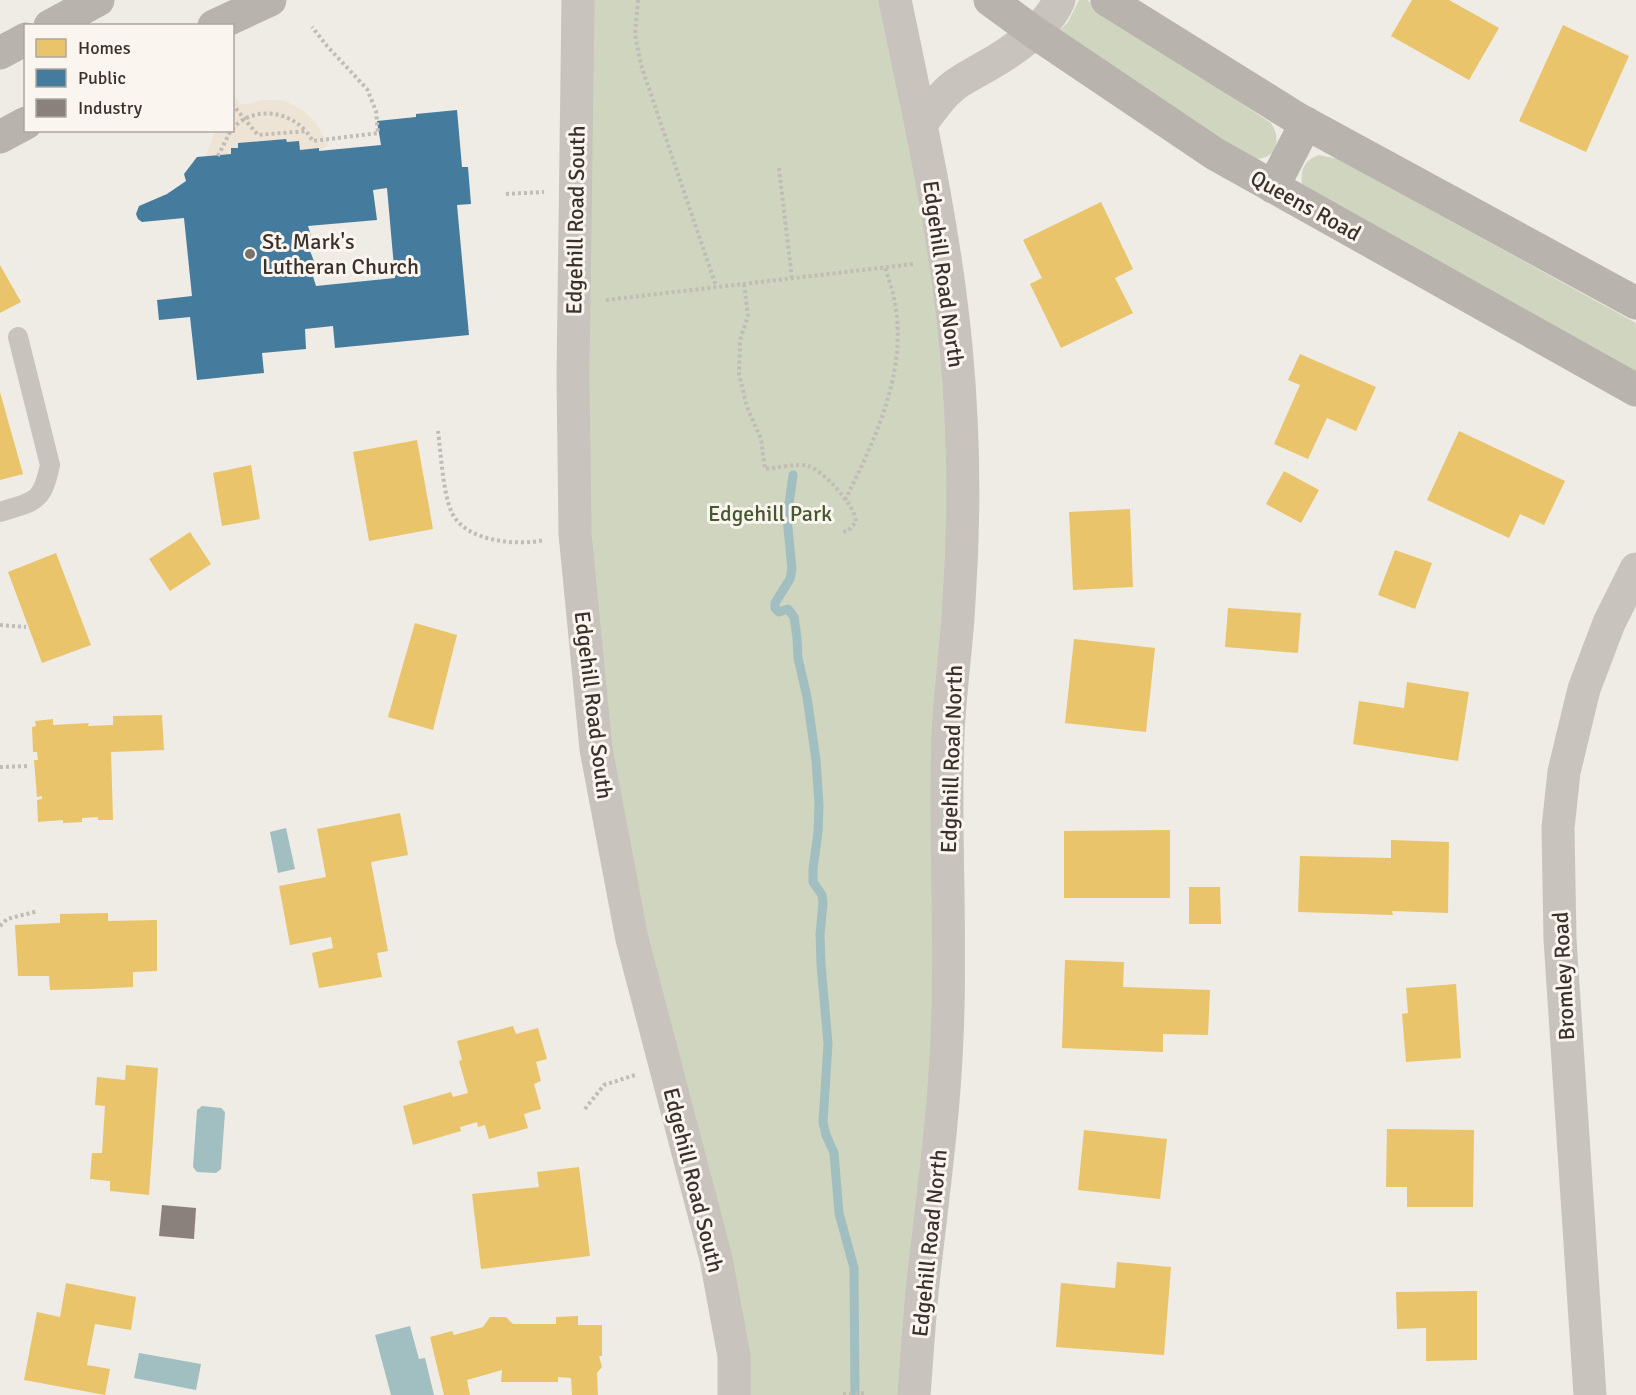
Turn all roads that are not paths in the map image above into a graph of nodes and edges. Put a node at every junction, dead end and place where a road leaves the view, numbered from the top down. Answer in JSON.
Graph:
{"nodes":[{"id":1,"x":270,"y":0,"type":"edge"},
{"id":2,"x":578,"y":0,"type":"edge"},
{"id":3,"x":895,"y":0,"type":"edge"},
{"id":4,"x":990,"y":0,"type":"edge"},
{"id":5,"x":1059,"y":0,"type":"edge"},
{"id":6,"x":1110,"y":1,"type":"edge"},
{"id":7,"x":94,"y":10,"type":"edge"},
{"id":8,"x":56,"y":24,"type":"edge"},
{"id":9,"x":218,"y":24,"type":"edge"},
{"id":10,"x":1034,"y":33,"type":"junction"},
{"id":11,"x":24,"y":40,"type":"edge"},
{"id":12,"x":0,"y":53,"type":"edge"},
{"id":13,"x":1306,"y":123,"type":"junction"},
{"id":14,"x":24,"y":124,"type":"edge"},
{"id":15,"x":921,"y":124,"type":"junction"},
{"id":16,"x":0,"y":137,"type":"edge"},
{"id":17,"x":1273,"y":187,"type":"junction"},
{"id":18,"x":1636,"y":303,"type":"edge"},
{"id":19,"x":18,"y":337,"type":"dead end"},
{"id":20,"x":1636,"y":390,"type":"edge"},
{"id":21,"x":0,"y":512,"type":"edge"},
{"id":22,"x":1636,"y":569,"type":"edge"},
{"id":23,"x":734,"y":1395,"type":"edge"},
{"id":24,"x":915,"y":1395,"type":"edge"},
{"id":25,"x":1590,"y":1395,"type":"edge"}],
"edges":[{"from":1,"to":9,"type":"main road"},
{"from":2,"to":23,"type":"street","name":"Edgehill Road South"},
{"from":3,"to":15,"type":"street","name":"Edgehill Road North"},
{"from":4,"to":10,"type":"main road","name":"Queens Road"},
{"from":5,"to":10,"type":"street"},
{"from":6,"to":13,"type":"main road"},
{"from":7,"to":8,"type":"main road"},
{"from":10,"to":15,"type":"street"},
{"from":10,"to":17,"type":"main road","name":"Queens Road"},
{"from":11,"to":12,"type":"main road"},
{"from":13,"to":17,"type":"main road"},
{"from":13,"to":18,"type":"main road"},
{"from":14,"to":16,"type":"main road"},
{"from":15,"to":24,"type":"street","name":"Edgehill Road North"},
{"from":17,"to":20,"type":"main road","name":"Queens Road"},
{"from":19,"to":21,"type":"lane"},
{"from":22,"to":25,"type":"street","name":"Bromley Road"}]}
